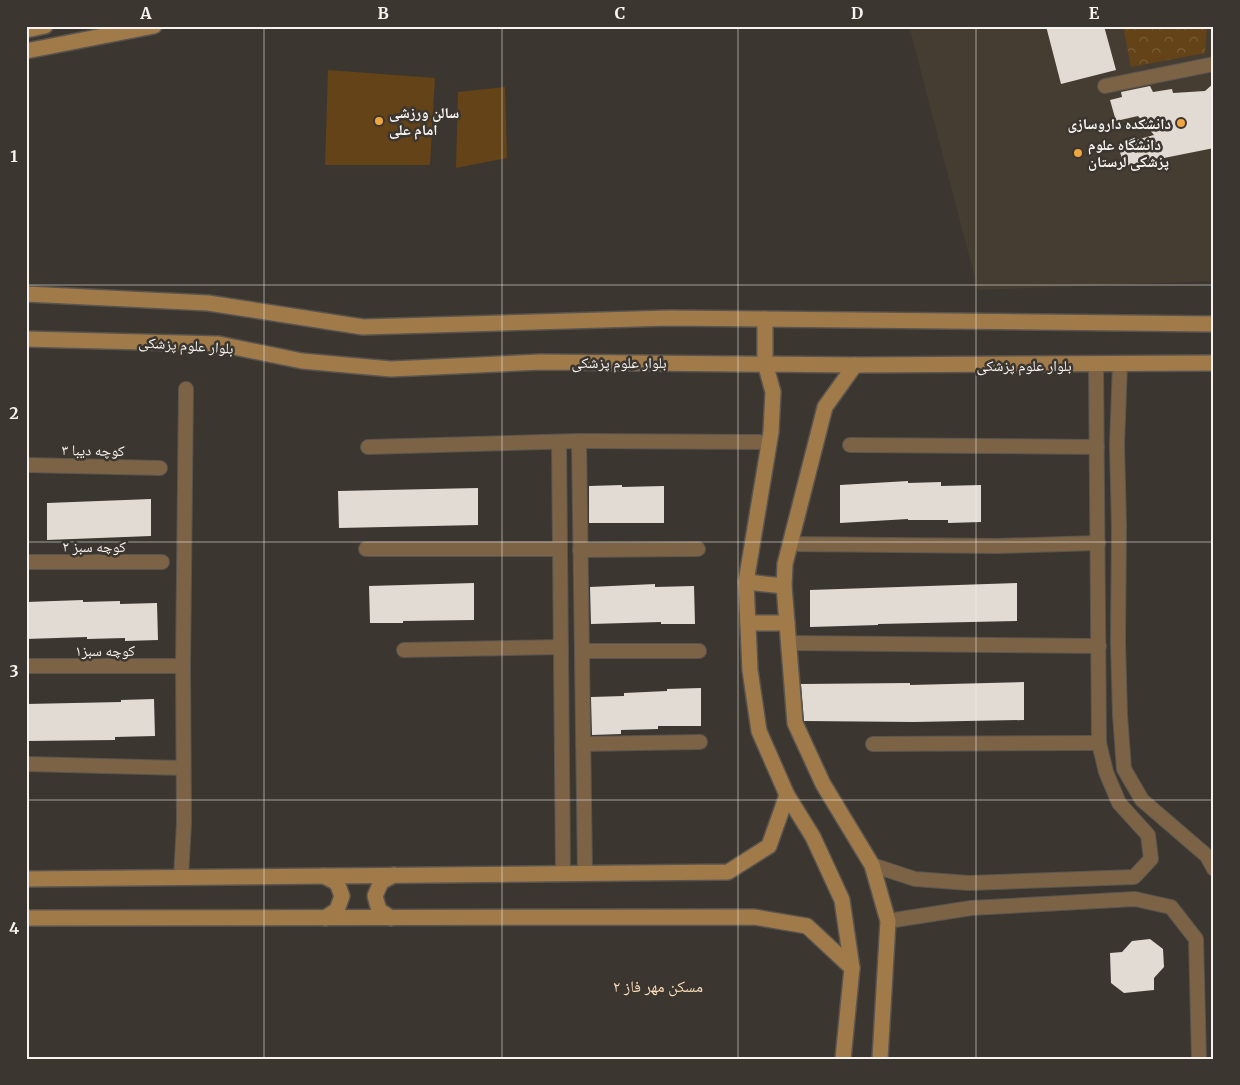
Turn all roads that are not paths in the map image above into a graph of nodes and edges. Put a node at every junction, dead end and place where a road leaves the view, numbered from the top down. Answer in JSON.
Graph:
{"nodes":[{"id":1,"x":45,"y":26,"type":"edge"},
{"id":2,"x":154,"y":26,"type":"edge"},
{"id":3,"x":26,"y":30,"type":"edge"},
{"id":4,"x":26,"y":51,"type":"edge"},
{"id":5,"x":1214,"y":64,"type":"edge"},
{"id":6,"x":1106,"y":86,"type":"dead end"},
{"id":7,"x":26,"y":294,"type":"edge"},
{"id":8,"x":766,"y":319,"type":"junction"},
{"id":9,"x":1214,"y":324,"type":"edge"},
{"id":10,"x":26,"y":339,"type":"edge"},
{"id":11,"x":765,"y":363,"type":"junction"},
{"id":12,"x":1214,"y":363,"type":"edge"},
{"id":13,"x":855,"y":365,"type":"junction"},
{"id":14,"x":1096,"y":372,"type":"junction"},
{"id":15,"x":1120,"y":372,"type":"junction"},
{"id":16,"x":186,"y":389,"type":"dead end"},
{"id":17,"x":579,"y":441,"type":"junction"},
{"id":18,"x":559,"y":442,"type":"junction"},
{"id":19,"x":759,"y":442,"type":"dead end"},
{"id":20,"x":850,"y":445,"type":"dead end"},
{"id":21,"x":368,"y":446,"type":"dead end"},
{"id":22,"x":1097,"y":448,"type":"junction"},
{"id":23,"x":26,"y":464,"type":"edge"},
{"id":24,"x":160,"y":468,"type":"dead end"},
{"id":25,"x":1098,"y":543,"type":"junction"},
{"id":26,"x":790,"y":544,"type":"junction"},
{"id":27,"x":366,"y":549,"type":"dead end"},
{"id":28,"x":560,"y":549,"type":"junction"},
{"id":29,"x":698,"y":549,"type":"dead end"},
{"id":30,"x":580,"y":550,"type":"junction"},
{"id":31,"x":26,"y":562,"type":"edge"},
{"id":32,"x":162,"y":562,"type":"dead end"},
{"id":33,"x":746,"y":582,"type":"junction"},
{"id":34,"x":784,"y":586,"type":"junction"},
{"id":35,"x":748,"y":623,"type":"junction"},
{"id":36,"x":787,"y":623,"type":"junction"},
{"id":37,"x":788,"y":643,"type":"junction"},
{"id":38,"x":1099,"y":646,"type":"junction"},
{"id":39,"x":561,"y":647,"type":"junction"},
{"id":40,"x":404,"y":650,"type":"dead end"},
{"id":41,"x":582,"y":651,"type":"junction"},
{"id":42,"x":699,"y":651,"type":"dead end"},
{"id":43,"x":26,"y":666,"type":"edge"},
{"id":44,"x":183,"y":666,"type":"junction"},
{"id":45,"x":700,"y":742,"type":"dead end"},
{"id":46,"x":1099,"y":743,"type":"junction"},
{"id":47,"x":583,"y":744,"type":"junction"},
{"id":48,"x":873,"y":744,"type":"dead end"},
{"id":49,"x":26,"y":764,"type":"edge"},
{"id":50,"x":183,"y":768,"type":"junction"},
{"id":51,"x":787,"y":796,"type":"junction"},
{"id":52,"x":872,"y":865,"type":"junction"},
{"id":53,"x":1214,"y":869,"type":"edge"},
{"id":54,"x":585,"y":873,"type":"junction"},
{"id":55,"x":563,"y":874,"type":"junction"},
{"id":56,"x":394,"y":875,"type":"junction"},
{"id":57,"x":324,"y":876,"type":"junction"},
{"id":58,"x":181,"y":877,"type":"junction"},
{"id":59,"x":26,"y":878,"type":"edge"},
{"id":60,"x":26,"y":918,"type":"edge"},
{"id":61,"x":325,"y":918,"type":"junction"},
{"id":62,"x":391,"y":918,"type":"junction"},
{"id":63,"x":888,"y":921,"type":"junction"},
{"id":64,"x":852,"y":968,"type":"junction"},
{"id":65,"x":843,"y":1059,"type":"edge"},
{"id":66,"x":880,"y":1059,"type":"edge"},
{"id":67,"x":1199,"y":1059,"type":"edge"}],
"edges":[{"from":1,"to":3,"type":"street"},
{"from":2,"to":4,"type":"street"},
{"from":5,"to":6,"type":"street"},
{"from":7,"to":8,"type":"street"},
{"from":8,"to":9,"type":"street"},
{"from":8,"to":11,"type":"street"},
{"from":10,"to":11,"type":"street","name":"بلوار علوم پزشکی"},
{"from":11,"to":13,"type":"street","name":"بلوار علوم پزشکی"},
{"from":11,"to":33,"type":"street"},
{"from":12,"to":15,"type":"street","name":"بلوار علوم پزشکی"},
{"from":13,"to":14,"type":"street","name":"بلوار علوم پزشکی"},
{"from":13,"to":26,"type":"street"},
{"from":14,"to":15,"type":"street","name":"بلوار علوم پزشکی"},
{"from":14,"to":22,"type":"street"},
{"from":15,"to":53,"type":"street"},
{"from":16,"to":44,"type":"street"},
{"from":17,"to":18,"type":"street"},
{"from":17,"to":19,"type":"street"},
{"from":17,"to":30,"type":"street"},
{"from":18,"to":21,"type":"street"},
{"from":18,"to":28,"type":"street"},
{"from":20,"to":22,"type":"street"},
{"from":22,"to":25,"type":"street"},
{"from":23,"to":24,"type":"street","name":"کوچه دیبا ۳"},
{"from":25,"to":26,"type":"street"},
{"from":25,"to":38,"type":"street"},
{"from":26,"to":34,"type":"street"},
{"from":27,"to":28,"type":"street"},
{"from":28,"to":39,"type":"street"},
{"from":29,"to":30,"type":"street"},
{"from":30,"to":41,"type":"street"},
{"from":31,"to":32,"type":"street","name":"کوچه سبز ۲"},
{"from":33,"to":34,"type":"street"},
{"from":33,"to":35,"type":"street"},
{"from":34,"to":36,"type":"street"},
{"from":35,"to":36,"type":"street"},
{"from":35,"to":51,"type":"street"},
{"from":36,"to":37,"type":"street"},
{"from":37,"to":38,"type":"street"},
{"from":37,"to":52,"type":"street"},
{"from":38,"to":46,"type":"street"},
{"from":39,"to":40,"type":"street"},
{"from":39,"to":55,"type":"street"},
{"from":41,"to":42,"type":"street"},
{"from":41,"to":47,"type":"street"},
{"from":43,"to":44,"type":"street","name":"کوچه سبز۱"},
{"from":44,"to":50,"type":"street"},
{"from":45,"to":47,"type":"street"},
{"from":46,"to":48,"type":"street"},
{"from":46,"to":52,"type":"street"},
{"from":47,"to":54,"type":"street"},
{"from":49,"to":50,"type":"street"},
{"from":50,"to":58,"type":"street"},
{"from":51,"to":54,"type":"street"},
{"from":51,"to":64,"type":"street"},
{"from":52,"to":63,"type":"street"},
{"from":54,"to":55,"type":"street"},
{"from":55,"to":56,"type":"street"},
{"from":56,"to":57,"type":"street"},
{"from":56,"to":62,"type":"street"},
{"from":57,"to":58,"type":"street"},
{"from":57,"to":61,"type":"street"},
{"from":58,"to":59,"type":"street"},
{"from":60,"to":61,"type":"street"},
{"from":61,"to":62,"type":"street"},
{"from":62,"to":64,"type":"street"},
{"from":63,"to":66,"type":"street"},
{"from":63,"to":67,"type":"street"},
{"from":64,"to":65,"type":"street"}]}
